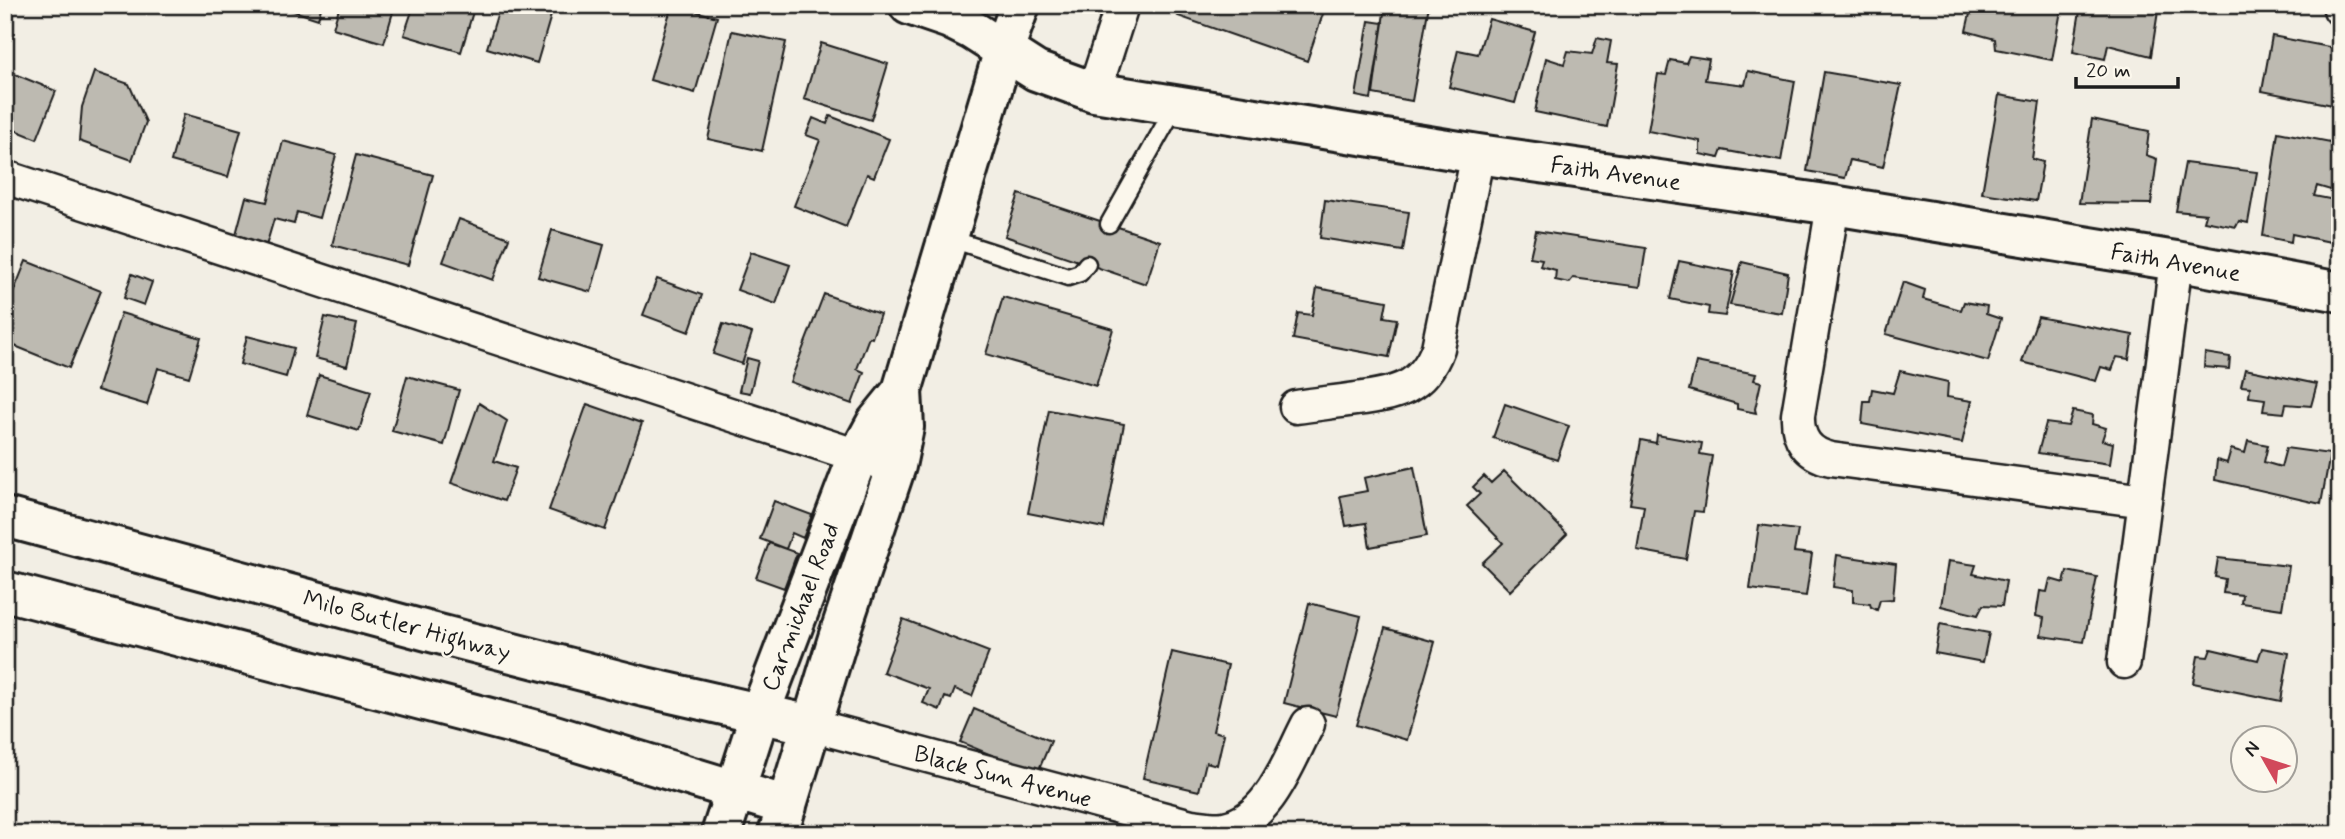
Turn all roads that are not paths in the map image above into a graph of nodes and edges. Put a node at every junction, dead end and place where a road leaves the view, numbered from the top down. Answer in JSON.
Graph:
{"nodes":[{"id":1,"x":909,"y":5,"type":"edge"},
{"id":2,"x":1020,"y":5,"type":"edge"},
{"id":3,"x":1122,"y":5,"type":"edge"},
{"id":4,"x":1004,"y":50,"type":"junction"},
{"id":5,"x":1094,"y":92,"type":"junction"},
{"id":6,"x":1176,"y":105,"type":"junction"},
{"id":7,"x":1478,"y":154,"type":"junction"},
{"id":8,"x":5,"y":177,"type":"edge"},
{"id":9,"x":1833,"y":205,"type":"junction"},
{"id":10,"x":1109,"y":224,"type":"dead end"},
{"id":11,"x":948,"y":238,"type":"junction"},
{"id":12,"x":2176,"y":261,"type":"junction"},
{"id":13,"x":1087,"y":264,"type":"dead end"},
{"id":14,"x":2340,"y":292,"type":"edge"},
{"id":15,"x":902,"y":390,"type":"junction"},
{"id":16,"x":1296,"y":407,"type":"dead end"},
{"id":17,"x":858,"y":456,"type":"junction"},
{"id":18,"x":896,"y":466,"type":"junction"},
{"id":19,"x":2145,"y":501,"type":"junction"},
{"id":20,"x":5,"y":517,"type":"edge"},
{"id":21,"x":5,"y":591,"type":"edge"},
{"id":22,"x":2124,"y":662,"type":"dead end"},
{"id":23,"x":760,"y":713,"type":"junction"},
{"id":24,"x":1307,"y":724,"type":"dead end"},
{"id":25,"x":810,"y":725,"type":"junction"},
{"id":26,"x":735,"y":790,"type":"junction"},
{"id":27,"x":782,"y":820,"type":"edge"},
{"id":28,"x":1212,"y":832,"type":"edge"},
{"id":29,"x":721,"y":834,"type":"edge"}],
"edges":[{"from":1,"to":4,"type":"main road","name":"Faith Avenue"},
{"from":2,"to":4,"type":"main road","name":"Carmichael Road"},
{"from":3,"to":5,"type":"street"},
{"from":4,"to":5,"type":"main road","name":"Faith Avenue"},
{"from":4,"to":11,"type":"main road","name":"Carmichael Road"},
{"from":5,"to":6,"type":"main road","name":"Faith Avenue"},
{"from":6,"to":7,"type":"main road","name":"Faith Avenue"},
{"from":6,"to":10,"type":"lane"},
{"from":7,"to":9,"type":"main road","name":"Faith Avenue"},
{"from":7,"to":16,"type":"street"},
{"from":8,"to":17,"type":"street"},
{"from":9,"to":12,"type":"main road","name":"Faith Avenue"},
{"from":9,"to":19,"type":"street"},
{"from":11,"to":13,"type":"lane"},
{"from":11,"to":15,"type":"main road","name":"Carmichael Road"},
{"from":12,"to":14,"type":"main road","name":"Faith Avenue"},
{"from":12,"to":19,"type":"street"},
{"from":15,"to":17,"type":"main road","name":"Carmichael Road"},
{"from":15,"to":18,"type":"main road","name":"Carmichael Road"},
{"from":17,"to":18,"type":"street"},
{"from":17,"to":23,"type":"main road","name":"Carmichael Road"},
{"from":18,"to":25,"type":"main road","name":"Carmichael Road"},
{"from":19,"to":22,"type":"street"},
{"from":20,"to":23,"type":"main road","name":"Milo Butler Highway"},
{"from":21,"to":26,"type":"main road"},
{"from":23,"to":25,"type":"main road","name":"Milo Butler Highway"},
{"from":23,"to":26,"type":"main road","name":"Carmichael Road"},
{"from":24,"to":28,"type":"street","name":"Black Sun Avenue"},
{"from":25,"to":27,"type":"main road","name":"Carmichael Road"},
{"from":25,"to":28,"type":"street","name":"Black Sun Avenue"},
{"from":26,"to":27,"type":"main road"},
{"from":26,"to":29,"type":"main road","name":"Carmichael Road"}]}
